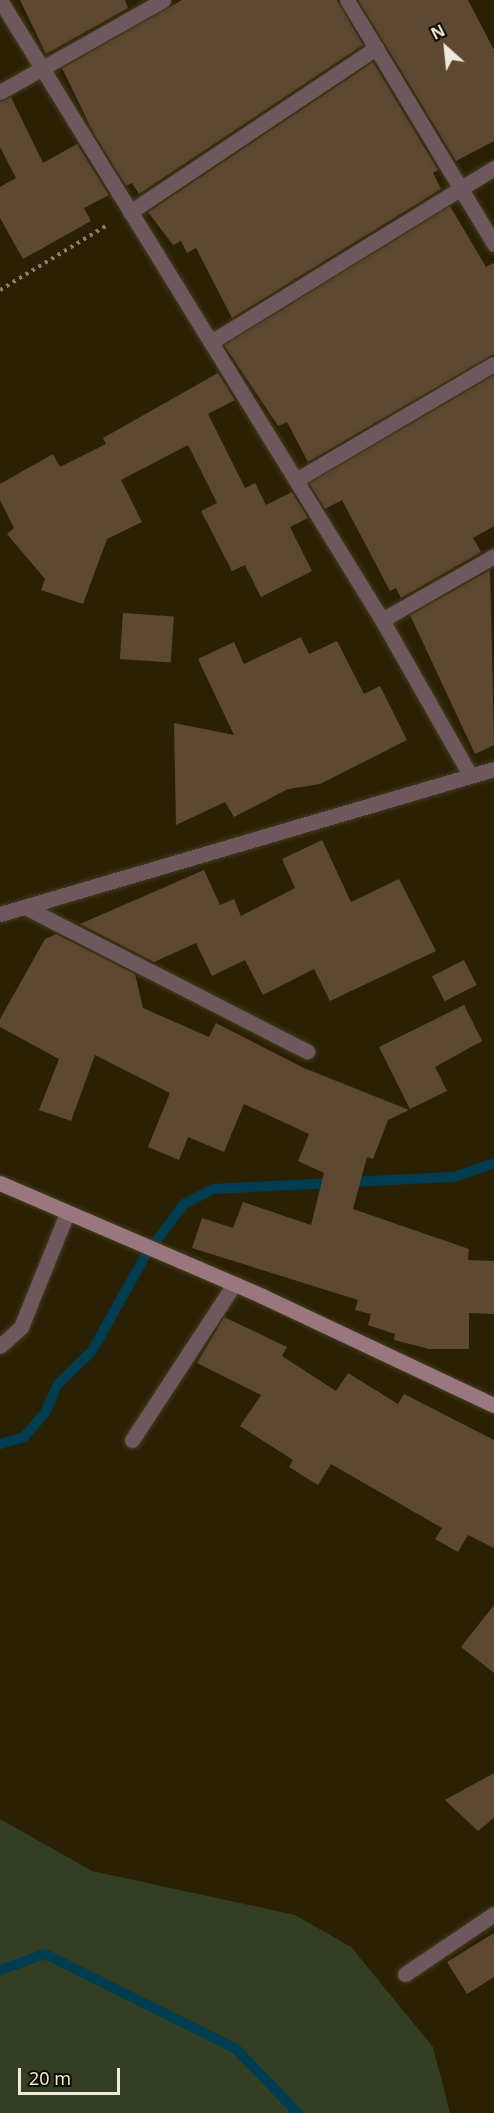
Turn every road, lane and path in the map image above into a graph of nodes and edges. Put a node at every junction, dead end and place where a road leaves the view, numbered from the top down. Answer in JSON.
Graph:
{"nodes":[{"id":1,"x":0,"y":0,"type":"edge"},
{"id":2,"x":163,"y":0,"type":"edge"},
{"id":3,"x":347,"y":0,"type":"edge"},
{"id":4,"x":376,"y":48,"type":"junction"},
{"id":5,"x":43,"y":70,"type":"junction"},
{"id":6,"x":0,"y":92,"type":"edge"},
{"id":7,"x":494,"y":168,"type":"edge"},
{"id":8,"x":459,"y":189,"type":"junction"},
{"id":9,"x":130,"y":212,"type":"junction"},
{"id":10,"x":494,"y":244,"type":"edge"},
{"id":11,"x":0,"y":290,"type":"edge"},
{"id":12,"x":211,"y":342,"type":"junction"},
{"id":13,"x":494,"y":364,"type":"edge"},
{"id":14,"x":296,"y":480,"type":"junction"},
{"id":15,"x":494,"y":556,"type":"edge"},
{"id":16,"x":381,"y":620,"type":"junction"},
{"id":17,"x":494,"y":770,"type":"edge"},
{"id":18,"x":470,"y":775,"type":"junction"},
{"id":19,"x":25,"y":907,"type":"junction"},
{"id":20,"x":0,"y":914,"type":"edge"},
{"id":21,"x":307,"y":1051,"type":"dead end"},
{"id":22,"x":0,"y":1183,"type":"edge"},
{"id":23,"x":67,"y":1213,"type":"junction"},
{"id":24,"x":234,"y":1284,"type":"junction"},
{"id":25,"x":0,"y":1346,"type":"edge"},
{"id":26,"x":494,"y":1405,"type":"edge"},
{"id":27,"x":132,"y":1440,"type":"dead end"},
{"id":28,"x":494,"y":1914,"type":"edge"},
{"id":29,"x":405,"y":1974,"type":"dead end"}],
"edges":[{"from":1,"to":5,"type":"street"},
{"from":2,"to":5,"type":"street"},
{"from":3,"to":4,"type":"street"},
{"from":4,"to":8,"type":"street"},
{"from":4,"to":9,"type":"street"},
{"from":5,"to":6,"type":"street"},
{"from":5,"to":9,"type":"street"},
{"from":7,"to":8,"type":"street"},
{"from":8,"to":10,"type":"street"},
{"from":8,"to":12,"type":"street"},
{"from":9,"to":11,"type":"path"},
{"from":9,"to":12,"type":"street"},
{"from":12,"to":14,"type":"street"},
{"from":13,"to":14,"type":"street"},
{"from":14,"to":16,"type":"street"},
{"from":15,"to":16,"type":"street"},
{"from":16,"to":18,"type":"street"},
{"from":17,"to":18,"type":"street"},
{"from":18,"to":19,"type":"street"},
{"from":19,"to":20,"type":"street"},
{"from":19,"to":21,"type":"street"},
{"from":22,"to":23,"type":"main road"},
{"from":23,"to":24,"type":"main road"},
{"from":23,"to":25,"type":"street"},
{"from":24,"to":26,"type":"main road"},
{"from":24,"to":27,"type":"street"},
{"from":28,"to":29,"type":"street"}]}
